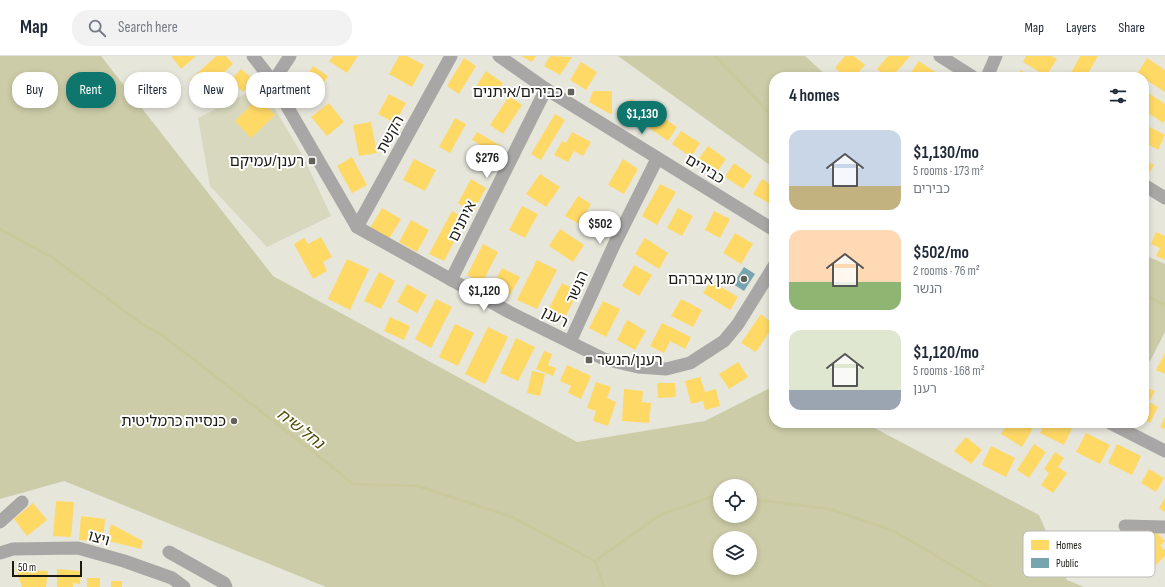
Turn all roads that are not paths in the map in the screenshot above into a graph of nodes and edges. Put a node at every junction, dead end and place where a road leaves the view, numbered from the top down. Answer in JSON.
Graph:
{"nodes":[{"id":1,"x":253,"y":56,"type":"edge"},
{"id":2,"x":290,"y":56,"type":"edge"},
{"id":3,"x":451,"y":56,"type":"edge"},
{"id":4,"x":499,"y":56,"type":"edge"},
{"id":5,"x":940,"y":56,"type":"edge"},
{"id":6,"x":996,"y":56,"type":"edge"},
{"id":7,"x":265,"y":72,"type":"edge"},
{"id":8,"x":280,"y":72,"type":"edge"},
{"id":9,"x":965,"y":72,"type":"edge"},
{"id":10,"x":989,"y":72,"type":"edge"},
{"id":11,"x":546,"y":90,"type":"junction"},
{"id":12,"x":288,"y":108,"type":"edge"},
{"id":13,"x":657,"y":159,"type":"junction"},
{"id":14,"x":1149,"y":187,"type":"edge"},
{"id":15,"x":1164,"y":193,"type":"edge"},
{"id":16,"x":357,"y":227,"type":"junction"},
{"id":17,"x":769,"y":227,"type":"edge"},
{"id":18,"x":769,"y":277,"type":"edge"},
{"id":19,"x":450,"y":280,"type":"junction"},
{"id":20,"x":570,"y":342,"type":"junction"},
{"id":21,"x":1120,"y":428,"type":"edge"},
{"id":22,"x":1165,"y":451,"type":"edge"},
{"id":23,"x":22,"y":502,"type":"dead end"},
{"id":24,"x":0,"y":522,"type":"edge"},
{"id":25,"x":1125,"y":526,"type":"dead end"},
{"id":26,"x":1165,"y":526,"type":"edge"},
{"id":27,"x":168,"y":552,"type":"dead end"},
{"id":28,"x":0,"y":553,"type":"edge"},
{"id":29,"x":184,"y":587,"type":"edge"},
{"id":30,"x":226,"y":587,"type":"edge"}],
"edges":[{"from":1,"to":7,"type":"street"},
{"from":2,"to":8,"type":"street"},
{"from":3,"to":16,"type":"street","name":"הקשת"},
{"from":4,"to":11,"type":"street","name":"כבירים"},
{"from":5,"to":9,"type":"street"},
{"from":6,"to":10,"type":"street"},
{"from":11,"to":13,"type":"street","name":"כבירים"},
{"from":11,"to":19,"type":"street","name":"איתנים"},
{"from":12,"to":16,"type":"street"},
{"from":13,"to":17,"type":"street","name":"כבירים"},
{"from":13,"to":20,"type":"street","name":"הנשר"},
{"from":14,"to":15,"type":"street"},
{"from":16,"to":19,"type":"street","name":"רענן"},
{"from":18,"to":20,"type":"street","name":"רענן"},
{"from":19,"to":20,"type":"street","name":"רענן"},
{"from":21,"to":22,"type":"street"},
{"from":23,"to":24,"type":"street"},
{"from":25,"to":26,"type":"street"},
{"from":27,"to":30,"type":"street"},
{"from":28,"to":29,"type":"street","name":"ויצו"}]}
